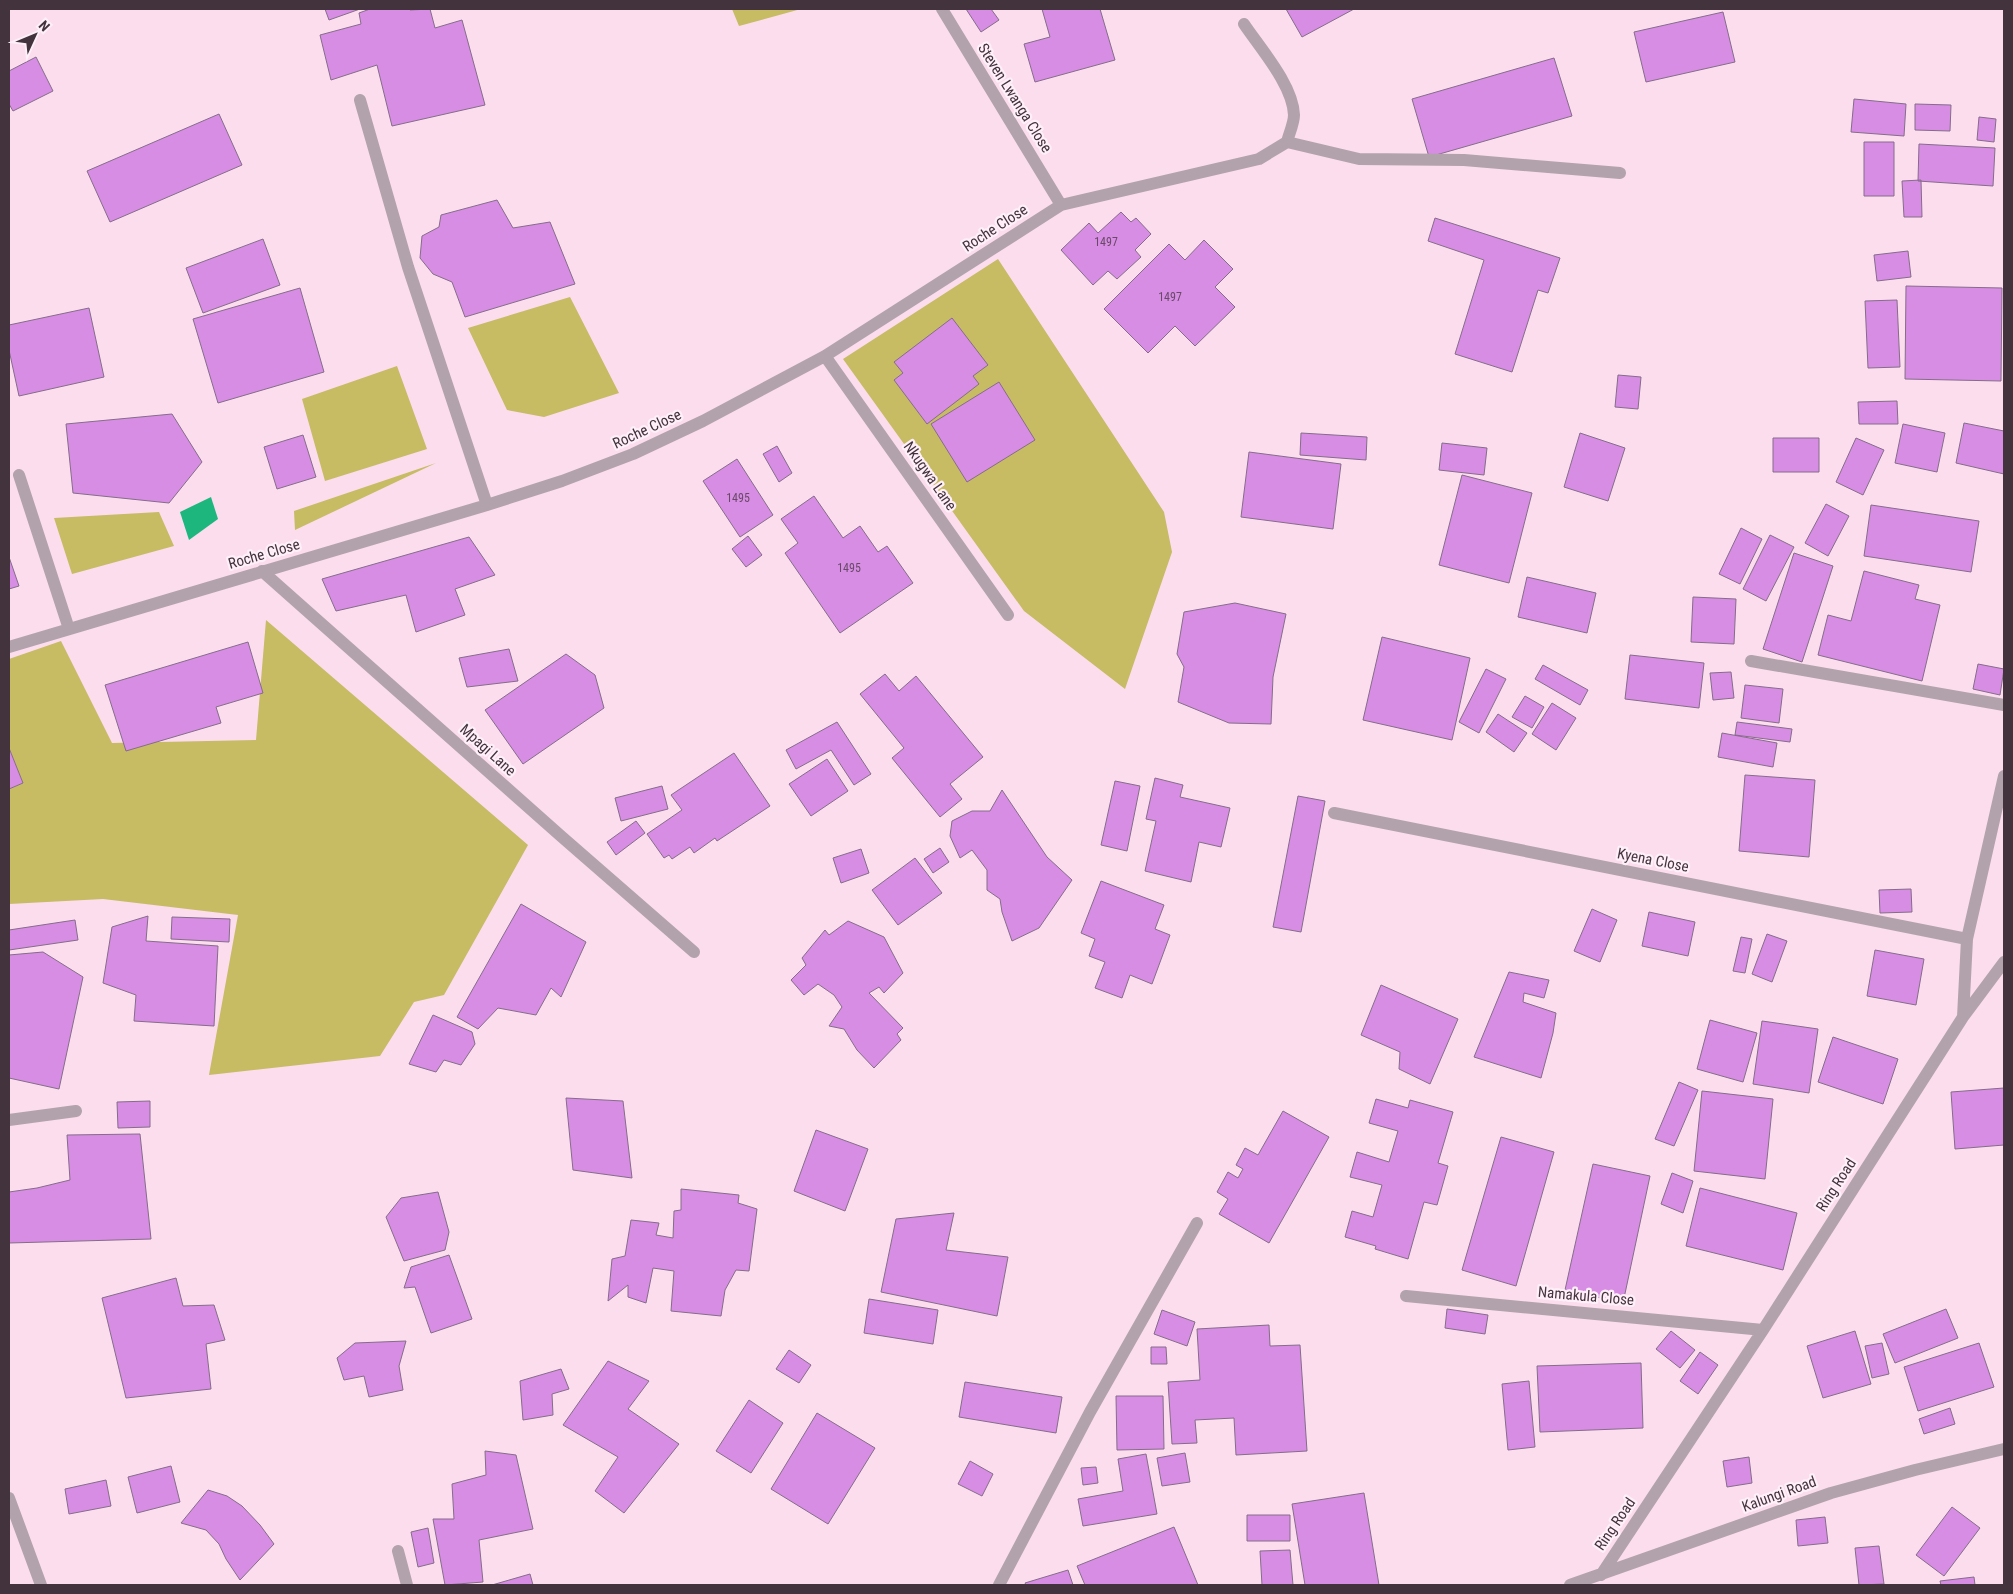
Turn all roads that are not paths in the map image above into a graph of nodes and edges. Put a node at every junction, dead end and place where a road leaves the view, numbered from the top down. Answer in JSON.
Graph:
{"nodes":[{"id":1,"x":942,"y":9,"type":"edge"},
{"id":2,"x":1244,"y":24,"type":"dead end"},
{"id":3,"x":360,"y":100,"type":"dead end"},
{"id":4,"x":1287,"y":142,"type":"junction"},
{"id":5,"x":1620,"y":173,"type":"dead end"},
{"id":6,"x":1061,"y":205,"type":"junction"},
{"id":7,"x":825,"y":356,"type":"junction"},
{"id":8,"x":19,"y":475,"type":"dead end"},
{"id":9,"x":487,"y":505,"type":"junction"},
{"id":10,"x":262,"y":571,"type":"junction"},
{"id":11,"x":1008,"y":615,"type":"dead end"},
{"id":12,"x":69,"y":629,"type":"junction"},
{"id":13,"x":9,"y":647,"type":"edge"},
{"id":14,"x":1751,"y":662,"type":"dead end"},
{"id":15,"x":2004,"y":705,"type":"edge"},
{"id":16,"x":2004,"y":776,"type":"edge"},
{"id":17,"x":1334,"y":813,"type":"dead end"},
{"id":18,"x":1966,"y":939,"type":"junction"},
{"id":19,"x":694,"y":952,"type":"dead end"},
{"id":20,"x":2004,"y":962,"type":"edge"},
{"id":21,"x":1963,"y":1018,"type":"junction"},
{"id":22,"x":76,"y":1111,"type":"dead end"},
{"id":23,"x":9,"y":1120,"type":"edge"},
{"id":24,"x":1197,"y":1223,"type":"dead end"},
{"id":25,"x":1406,"y":1296,"type":"dead end"},
{"id":26,"x":1763,"y":1330,"type":"junction"},
{"id":27,"x":2004,"y":1449,"type":"edge"},
{"id":28,"x":9,"y":1498,"type":"edge"},
{"id":29,"x":398,"y":1551,"type":"dead end"},
{"id":30,"x":1602,"y":1580,"type":"edge"},
{"id":31,"x":41,"y":1585,"type":"edge"},
{"id":32,"x":408,"y":1585,"type":"edge"},
{"id":33,"x":999,"y":1585,"type":"edge"},
{"id":34,"x":1570,"y":1585,"type":"edge"}],
"edges":[{"from":1,"to":6,"type":"street","name":"Steven Lwanga Close"},
{"from":2,"to":4,"type":"street"},
{"from":3,"to":9,"type":"street"},
{"from":4,"to":5,"type":"street"},
{"from":4,"to":6,"type":"street","name":"Roche Close"},
{"from":6,"to":7,"type":"street","name":"Roche Close"},
{"from":7,"to":9,"type":"street","name":"Roche Close"},
{"from":7,"to":11,"type":"street","name":"Nkugwa Lane"},
{"from":8,"to":12,"type":"street"},
{"from":9,"to":10,"type":"street","name":"Roche Close"},
{"from":10,"to":12,"type":"street","name":"Roche Close"},
{"from":10,"to":19,"type":"street","name":"Mpagi Lane"},
{"from":12,"to":13,"type":"street","name":"Roche Close"},
{"from":14,"to":15,"type":"street"},
{"from":16,"to":18,"type":"street"},
{"from":17,"to":18,"type":"street","name":"Kyena Close"},
{"from":18,"to":21,"type":"street"},
{"from":20,"to":21,"type":"street","name":"Ring Road"},
{"from":21,"to":26,"type":"street","name":"Ring Road"},
{"from":22,"to":23,"type":"street"},
{"from":24,"to":33,"type":"street"},
{"from":25,"to":26,"type":"street","name":"Namakula Close"},
{"from":26,"to":30,"type":"street","name":"Ring Road"},
{"from":27,"to":30,"type":"street","name":"Kalungi Road"},
{"from":28,"to":31,"type":"street"},
{"from":29,"to":32,"type":"street"},
{"from":30,"to":34,"type":"street","name":"Kalungi Road"}]}
